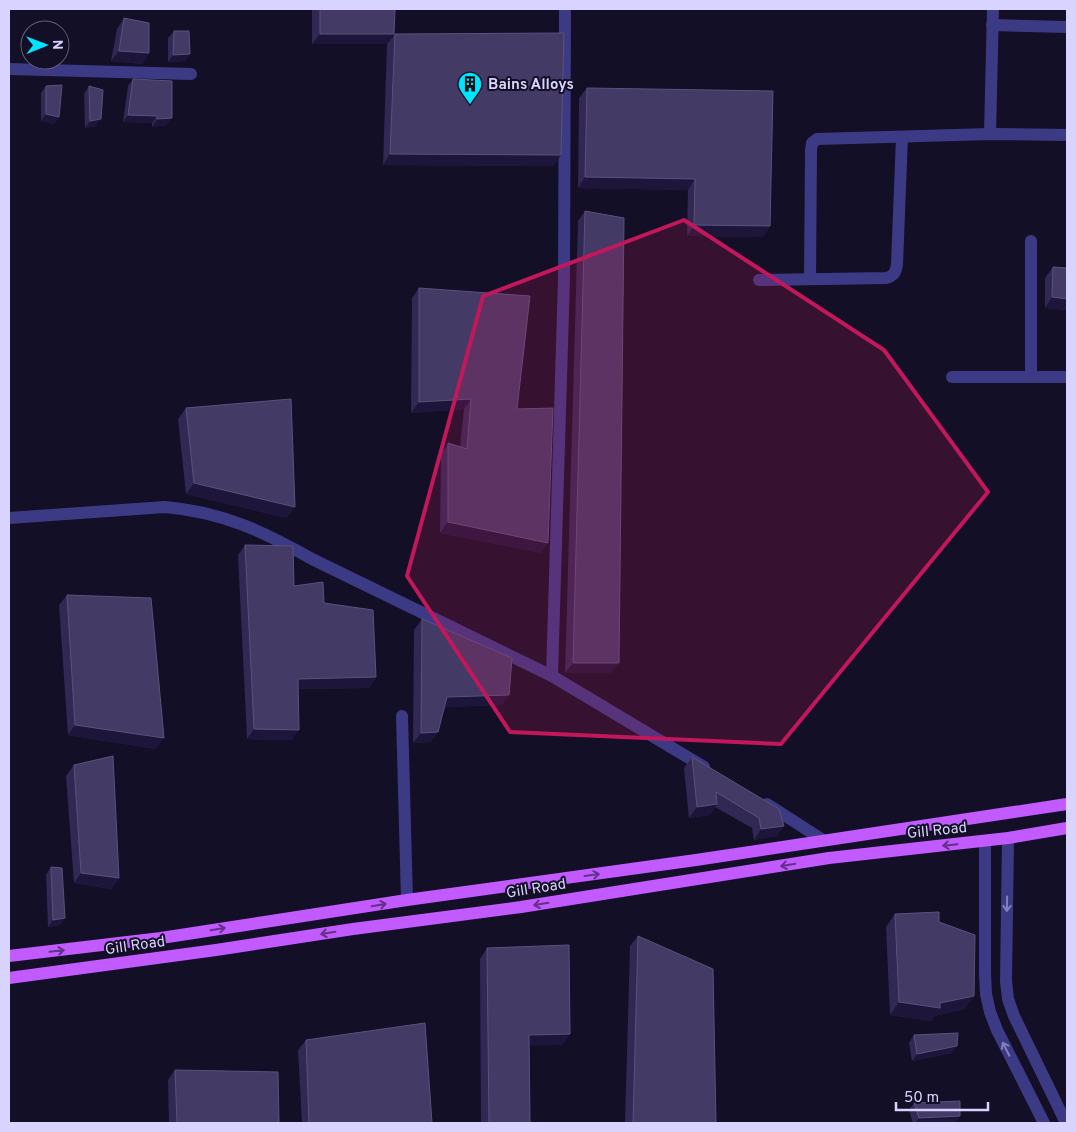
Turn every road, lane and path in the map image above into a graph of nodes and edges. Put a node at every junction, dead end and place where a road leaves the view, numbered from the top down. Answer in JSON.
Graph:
{"nodes":[{"id":1,"x":565,"y":9,"type":"edge"},
{"id":2,"x":993,"y":9,"type":"edge"},
{"id":3,"x":992,"y":26,"type":"junction"},
{"id":4,"x":1067,"y":27,"type":"edge"},
{"id":5,"x":9,"y":69,"type":"edge"},
{"id":6,"x":191,"y":74,"type":"dead end"},
{"id":7,"x":990,"y":134,"type":"junction"},
{"id":8,"x":1067,"y":134,"type":"edge"},
{"id":9,"x":902,"y":137,"type":"junction"},
{"id":10,"x":1031,"y":241,"type":"dead end"},
{"id":11,"x":810,"y":279,"type":"junction"},
{"id":12,"x":759,"y":280,"type":"dead end"},
{"id":13,"x":952,"y":376,"type":"dead end"},
{"id":14,"x":1030,"y":376,"type":"junction"},
{"id":15,"x":1067,"y":377,"type":"edge"},
{"id":16,"x":9,"y":518,"type":"edge"},
{"id":17,"x":552,"y":676,"type":"junction"},
{"id":18,"x":402,"y":716,"type":"dead end"},
{"id":19,"x":712,"y":772,"type":"edge"},
{"id":20,"x":754,"y":797,"type":"edge"},
{"id":21,"x":1067,"y":804,"type":"edge"},
{"id":22,"x":1067,"y":828,"type":"edge"},
{"id":23,"x":1008,"y":838,"type":"junction"},
{"id":24,"x":822,"y":840,"type":"junction"},
{"id":25,"x":985,"y":841,"type":"junction"},
{"id":26,"x":1008,"y":876,"type":"junction"},
{"id":27,"x":985,"y":877,"type":"junction"},
{"id":28,"x":407,"y":900,"type":"junction"},
{"id":29,"x":985,"y":950,"type":"junction"},
{"id":30,"x":1006,"y":950,"type":"junction"},
{"id":31,"x":9,"y":956,"type":"edge"},
{"id":32,"x":9,"y":978,"type":"edge"},
{"id":33,"x":1035,"y":1060,"type":"junction"},
{"id":34,"x":1017,"y":1069,"type":"junction"},
{"id":35,"x":1044,"y":1123,"type":"edge"},
{"id":36,"x":1066,"y":1123,"type":"edge"}],
"edges":[{"from":1,"to":17,"type":"street"},
{"from":2,"to":3,"type":"street"},
{"from":3,"to":4,"type":"street"},
{"from":3,"to":7,"type":"street"},
{"from":5,"to":6,"type":"street"},
{"from":7,"to":8,"type":"street"},
{"from":7,"to":9,"type":"street"},
{"from":9,"to":11,"type":"street"},
{"from":9,"to":11,"type":"street"},
{"from":10,"to":14,"type":"street"},
{"from":11,"to":12,"type":"street"},
{"from":13,"to":14,"type":"street"},
{"from":14,"to":15,"type":"street"},
{"from":16,"to":17,"type":"street"},
{"from":17,"to":19,"type":"street"},
{"from":18,"to":28,"type":"street"},
{"from":20,"to":24,"type":"street"},
{"from":21,"to":24,"type":"main road"},
{"from":22,"to":23,"type":"main road","name":"Gill Road"},
{"from":23,"to":25,"type":"main road","name":"Gill Road"},
{"from":23,"to":26,"type":"street"},
{"from":28,"to":24,"type":"main road","one_way":true},
{"from":25,"to":27,"type":"street"},
{"from":25,"to":32,"type":"main road","name":"Gill Road","one_way":true},
{"from":26,"to":27,"type":"street"},
{"from":26,"to":30,"type":"street","one_way":true},
{"from":27,"to":29,"type":"street"},
{"from":31,"to":28,"type":"main road","one_way":true},
{"from":29,"to":30,"type":"street"},
{"from":34,"to":29,"type":"street","one_way":true},
{"from":30,"to":33,"type":"street"},
{"from":33,"to":34,"type":"street"},
{"from":33,"to":36,"type":"street"},
{"from":34,"to":35,"type":"street"}]}
